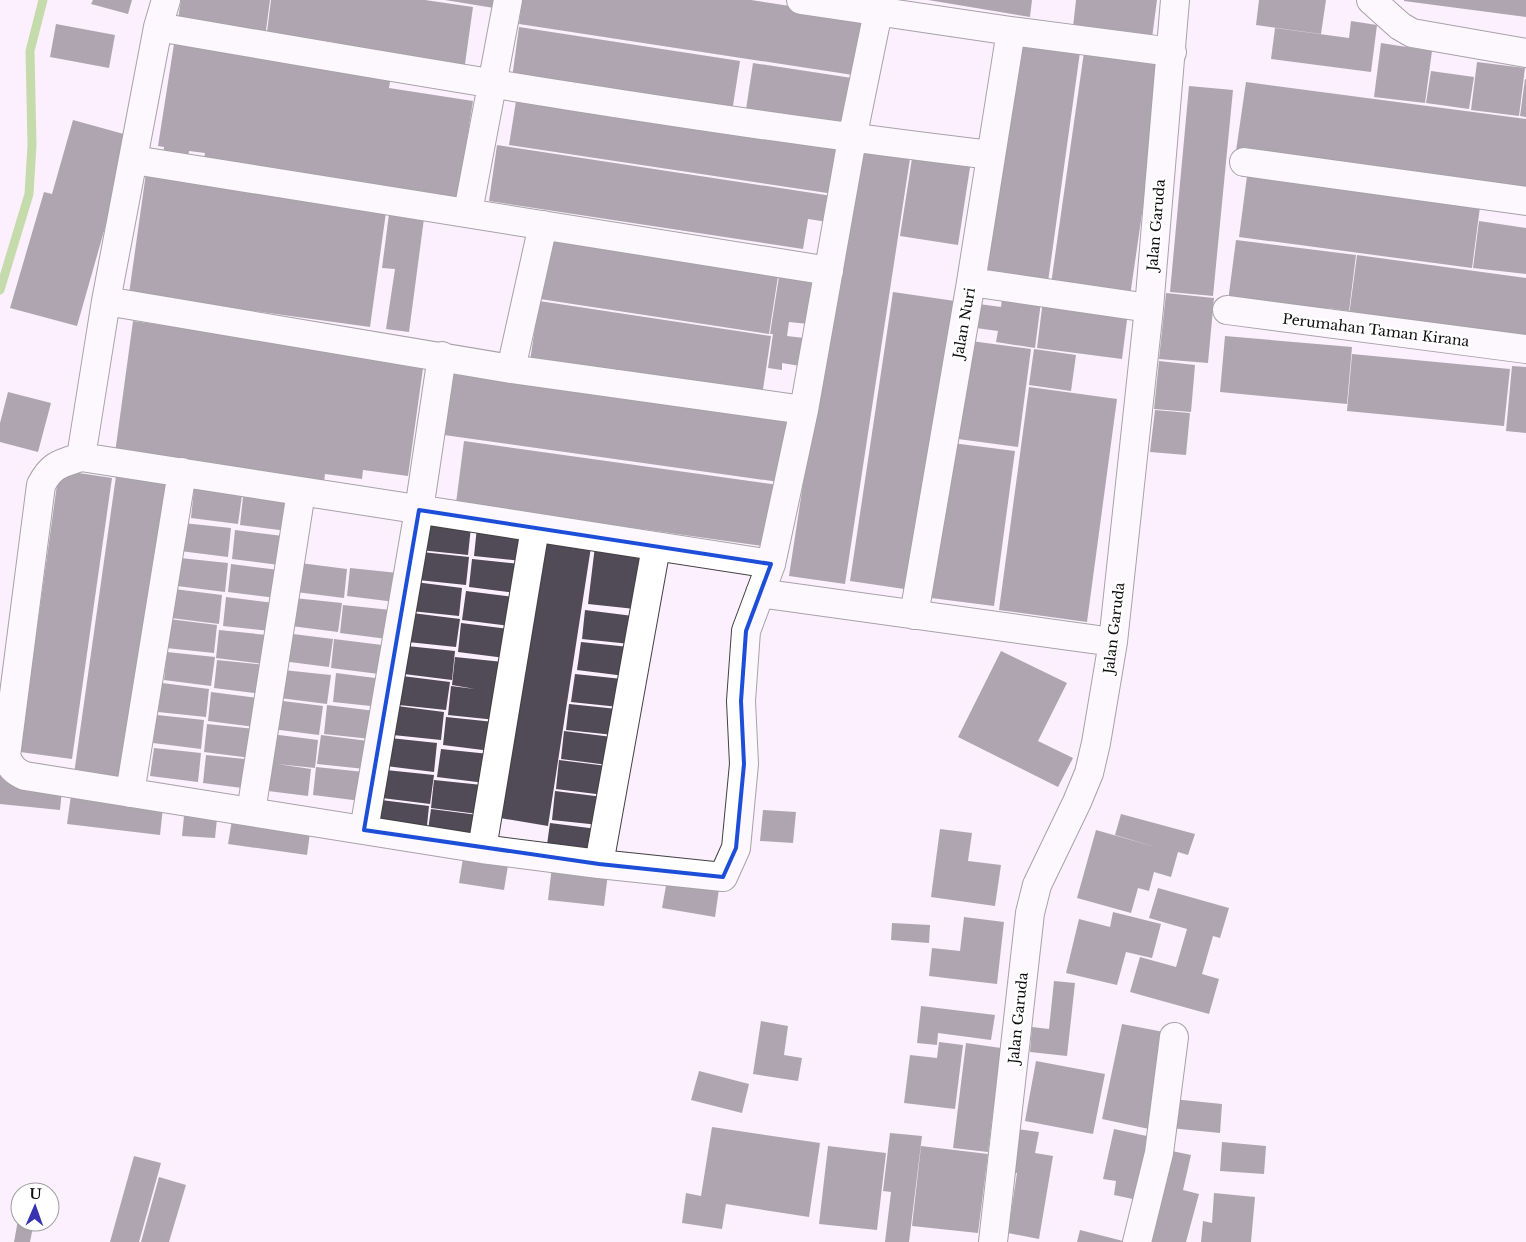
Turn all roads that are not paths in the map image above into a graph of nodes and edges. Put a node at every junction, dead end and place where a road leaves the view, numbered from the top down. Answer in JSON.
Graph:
{"nodes":[{"id":1,"x":166,"y":0,"type":"edge"},
{"id":2,"x":508,"y":0,"type":"edge"},
{"id":3,"x":801,"y":0,"type":"edge"},
{"id":4,"x":1175,"y":0,"type":"edge"},
{"id":5,"x":1371,"y":0,"type":"edge"},
{"id":6,"x":861,"y":7,"type":"edge"},
{"id":7,"x":158,"y":27,"type":"junction"},
{"id":8,"x":1011,"y":31,"type":"junction"},
{"id":9,"x":1172,"y":52,"type":"junction"},
{"id":10,"x":1526,"y":53,"type":"edge"},
{"id":11,"x":492,"y":84,"type":"junction"},
{"id":12,"x":852,"y":139,"type":"junction"},
{"id":13,"x":991,"y":155,"type":"junction"},
{"id":14,"x":134,"y":160,"type":"junction"},
{"id":15,"x":1244,"y":162,"type":"dead end"},
{"id":16,"x":1526,"y":201,"type":"edge"},
{"id":17,"x":468,"y":212,"type":"junction"},
{"id":18,"x":543,"y":225,"type":"junction"},
{"id":19,"x":829,"y":271,"type":"junction"},
{"id":20,"x":971,"y":282,"type":"junction"},
{"id":21,"x":106,"y":301,"type":"junction"},
{"id":22,"x":1149,"y":308,"type":"junction"},
{"id":23,"x":1227,"y":310,"type":"dead end"},
{"id":24,"x":1526,"y":349,"type":"edge"},
{"id":25,"x":442,"y":356,"type":"junction"},
{"id":26,"x":511,"y":369,"type":"junction"},
{"id":27,"x":804,"y":410,"type":"junction"},
{"id":28,"x":81,"y":457,"type":"junction"},
{"id":29,"x":182,"y":472,"type":"junction"},
{"id":30,"x":301,"y":492,"type":"junction"},
{"id":31,"x":419,"y":510,"type":"junction"},
{"id":32,"x":535,"y":528,"type":"junction"},
{"id":33,"x":656,"y":547,"type":"junction"},
{"id":34,"x":771,"y":564,"type":"junction"},
{"id":35,"x":760,"y":593,"type":"junction"},
{"id":36,"x":914,"y":615,"type":"junction"},
{"id":37,"x":12,"y":626,"type":"edge"},
{"id":38,"x":1113,"y":642,"type":"junction"},
{"id":39,"x":3,"y":756,"type":"edge"},
{"id":40,"x":130,"y":793,"type":"junction"},
{"id":41,"x":251,"y":812,"type":"junction"},
{"id":42,"x":364,"y":830,"type":"junction"},
{"id":43,"x":482,"y":849,"type":"junction"},
{"id":44,"x":599,"y":864,"type":"junction"},
{"id":45,"x":1174,"y":1037,"type":"dead end"},
{"id":46,"x":992,"y":1242,"type":"edge"},
{"id":47,"x":1137,"y":1242,"type":"edge"}],
"edges":[{"from":1,"to":7,"type":"street"},
{"from":2,"to":11,"type":"street"},
{"from":3,"to":6,"type":"street"},
{"from":4,"to":9,"type":"street","name":"Jalan Garuda"},
{"from":5,"to":10,"type":"street"},
{"from":6,"to":8,"type":"street"},
{"from":6,"to":12,"type":"street"},
{"from":7,"to":11,"type":"street"},
{"from":7,"to":14,"type":"street"},
{"from":8,"to":9,"type":"street"},
{"from":8,"to":13,"type":"street","name":"Jalan Nuri"},
{"from":9,"to":22,"type":"street","name":"Jalan Garuda"},
{"from":11,"to":12,"type":"street"},
{"from":11,"to":17,"type":"street"},
{"from":12,"to":13,"type":"street"},
{"from":12,"to":19,"type":"street"},
{"from":13,"to":20,"type":"street","name":"Jalan Nuri"},
{"from":14,"to":17,"type":"street"},
{"from":14,"to":21,"type":"street"},
{"from":15,"to":16,"type":"street"},
{"from":17,"to":18,"type":"street"},
{"from":18,"to":19,"type":"street"},
{"from":18,"to":26,"type":"street"},
{"from":19,"to":27,"type":"street"},
{"from":20,"to":22,"type":"street"},
{"from":20,"to":36,"type":"street","name":"Jalan Nuri"},
{"from":21,"to":25,"type":"street"},
{"from":21,"to":28,"type":"street"},
{"from":22,"to":38,"type":"street","name":"Jalan Garuda"},
{"from":23,"to":24,"type":"street","name":"Perumahan Taman Kirana"},
{"from":25,"to":26,"type":"street"},
{"from":25,"to":31,"type":"street"},
{"from":26,"to":27,"type":"street"},
{"from":27,"to":34,"type":"street"},
{"from":28,"to":29,"type":"street"},
{"from":28,"to":37,"type":"street"},
{"from":29,"to":30,"type":"street"},
{"from":29,"to":40,"type":"street"},
{"from":30,"to":31,"type":"street"},
{"from":30,"to":41,"type":"street"},
{"from":31,"to":32,"type":"street"},
{"from":31,"to":42,"type":"street"},
{"from":32,"to":33,"type":"street"},
{"from":32,"to":43,"type":"street"},
{"from":33,"to":34,"type":"street"},
{"from":33,"to":44,"type":"street"},
{"from":34,"to":35,"type":"street"},
{"from":35,"to":36,"type":"street"},
{"from":35,"to":44,"type":"street"},
{"from":36,"to":38,"type":"street"},
{"from":37,"to":39,"type":"street"},
{"from":38,"to":46,"type":"street","name":"Jalan Garuda"},
{"from":39,"to":40,"type":"street"},
{"from":40,"to":41,"type":"street"},
{"from":41,"to":42,"type":"street"},
{"from":42,"to":43,"type":"street"},
{"from":43,"to":44,"type":"street"},
{"from":45,"to":47,"type":"street"}]}
